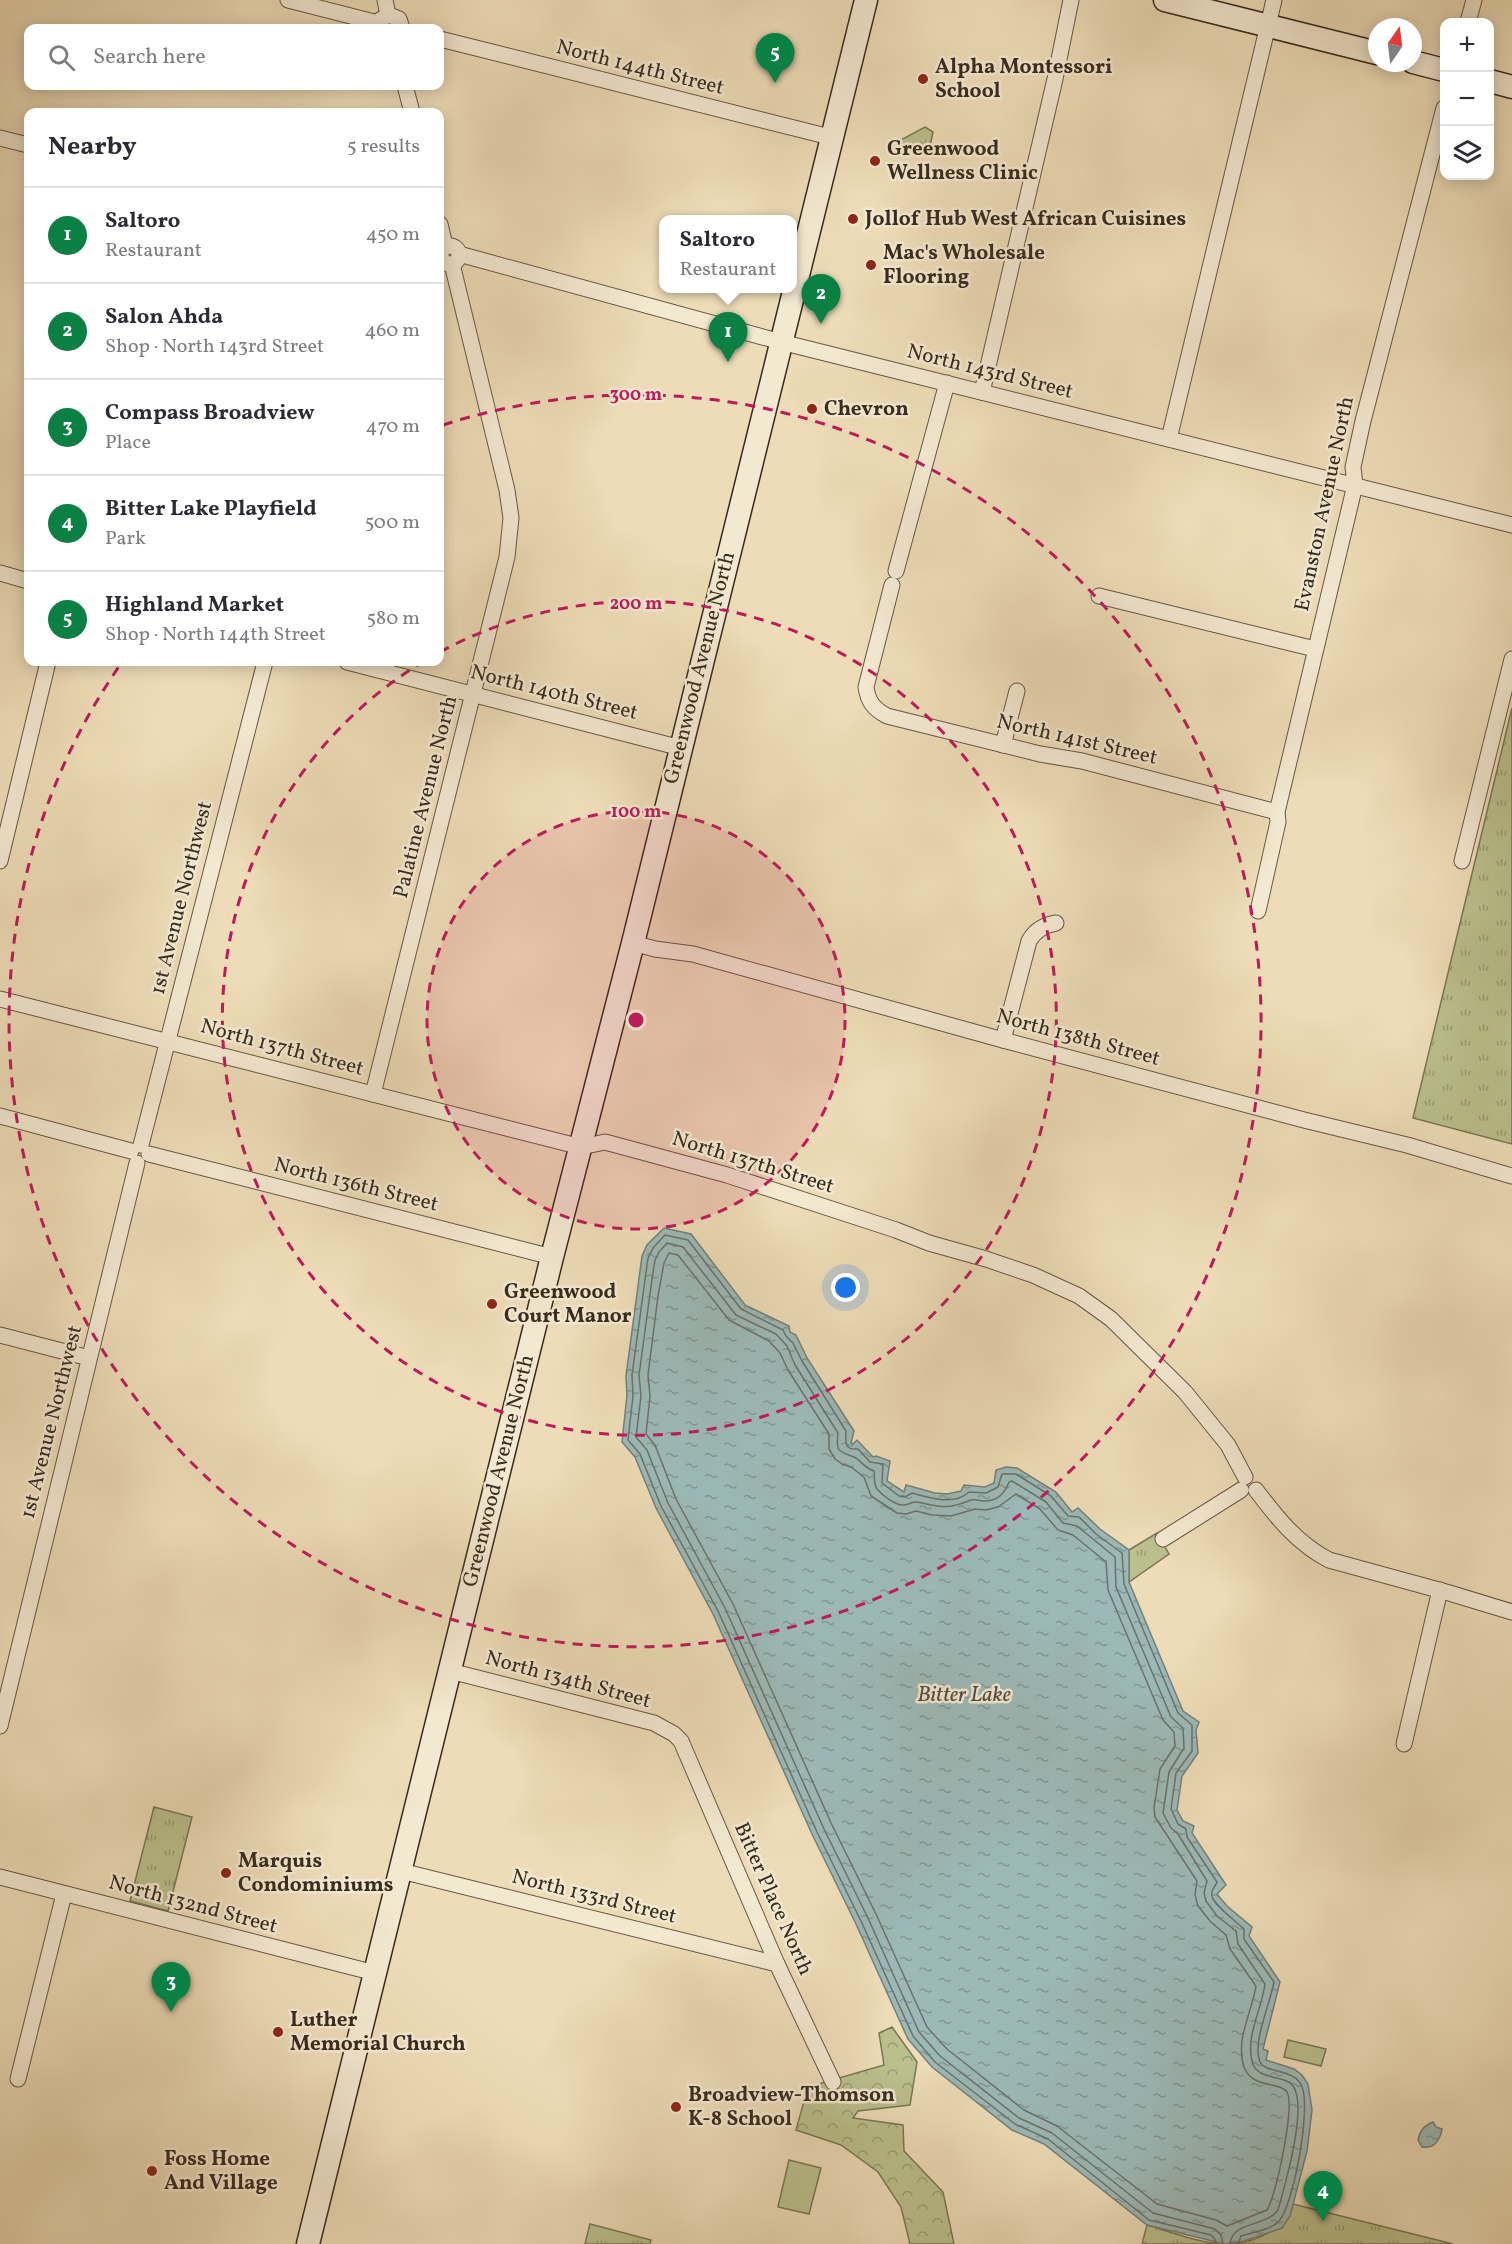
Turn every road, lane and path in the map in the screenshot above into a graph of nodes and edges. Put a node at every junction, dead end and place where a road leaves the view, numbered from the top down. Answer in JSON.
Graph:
{"nodes":[{"id":1,"x":288,"y":0,"type":"edge"},
{"id":2,"x":866,"y":0,"type":"edge"},
{"id":3,"x":1071,"y":0,"type":"edge"},
{"id":4,"x":1165,"y":0,"type":"edge"},
{"id":5,"x":1275,"y":0,"type":"edge"},
{"id":6,"x":1474,"y":0,"type":"edge"},
{"id":7,"x":382,"y":17,"type":"edge"},
{"id":8,"x":1469,"y":18,"type":"edge"},
{"id":9,"x":401,"y":24,"type":"edge"},
{"id":10,"x":1268,"y":26,"type":"junction"},
{"id":11,"x":444,"y":40,"type":"edge"},
{"id":12,"x":1368,"y":51,"type":"edge"},
{"id":13,"x":1422,"y":64,"type":"edge"},
{"id":14,"x":1440,"y":69,"type":"edge"},
{"id":15,"x":1494,"y":82,"type":"edge"},
{"id":16,"x":1512,"y":87,"type":"edge"},
{"id":17,"x":406,"y":90,"type":"edge"},
{"id":18,"x":411,"y":108,"type":"edge"},
{"id":19,"x":1440,"y":123,"type":"edge"},
{"id":20,"x":830,"y":137,"type":"junction"},
{"id":21,"x":0,"y":138,"type":"edge"},
{"id":22,"x":24,"y":144,"type":"edge"},
{"id":23,"x":455,"y":259,"type":"junction"},
{"id":24,"x":444,"y":261,"type":"edge"},
{"id":25,"x":797,"y":275,"type":"edge"},
{"id":26,"x":793,"y":293,"type":"edge"},
{"id":27,"x":781,"y":342,"type":"junction"},
{"id":28,"x":947,"y":383,"type":"junction"},
{"id":29,"x":981,"y":392,"type":"junction"},
{"id":30,"x":1169,"y":439,"type":"junction"},
{"id":31,"x":1355,"y":485,"type":"junction"},
{"id":32,"x":1512,"y":525,"type":"edge"},
{"id":33,"x":0,"y":573,"type":"edge"},
{"id":34,"x":24,"y":580,"type":"edge"},
{"id":35,"x":1099,"y":596,"type":"dead end"},
{"id":36,"x":1315,"y":649,"type":"junction"},
{"id":37,"x":1512,"y":659,"type":"edge"},
{"id":38,"x":47,"y":666,"type":"edge"},
{"id":39,"x":264,"y":666,"type":"edge"},
{"id":40,"x":363,"y":666,"type":"edge"},
{"id":41,"x":1017,"y":691,"type":"dead end"},
{"id":42,"x":473,"y":694,"type":"junction"},
{"id":43,"x":1003,"y":745,"type":"junction"},
{"id":44,"x":681,"y":748,"type":"junction"},
{"id":45,"x":1277,"y":812,"type":"junction"},
{"id":46,"x":0,"y":861,"type":"edge"},
{"id":47,"x":1462,"y":861,"type":"dead end"},
{"id":48,"x":1258,"y":911,"type":"dead end"},
{"id":49,"x":1056,"y":923,"type":"dead end"},
{"id":50,"x":633,"y":943,"type":"junction"},
{"id":51,"x":0,"y":999,"type":"edge"},
{"id":52,"x":167,"y":1040,"type":"junction"},
{"id":53,"x":1003,"y":1040,"type":"junction"},
{"id":54,"x":374,"y":1094,"type":"junction"},
{"id":55,"x":0,"y":1116,"type":"edge"},
{"id":56,"x":581,"y":1146,"type":"junction"},
{"id":57,"x":139,"y":1153,"type":"junction"},
{"id":58,"x":1512,"y":1176,"type":"edge"},
{"id":59,"x":552,"y":1257,"type":"junction"},
{"id":60,"x":0,"y":1335,"type":"edge"},
{"id":61,"x":89,"y":1358,"type":"junction"},
{"id":62,"x":1247,"y":1486,"type":"junction"},
{"id":63,"x":1163,"y":1539,"type":"dead end"},
{"id":64,"x":1440,"y":1590,"type":"junction"},
{"id":65,"x":1512,"y":1612,"type":"edge"},
{"id":66,"x":450,"y":1671,"type":"junction"},
{"id":67,"x":0,"y":1726,"type":"edge"},
{"id":68,"x":674,"y":1734,"type":"joint"},
{"id":69,"x":1404,"y":1744,"type":"dead end"},
{"id":70,"x":400,"y":1871,"type":"junction"},
{"id":71,"x":0,"y":1877,"type":"edge"},
{"id":72,"x":64,"y":1894,"type":"junction"},
{"id":73,"x":777,"y":1964,"type":"junction"},
{"id":74,"x":375,"y":1973,"type":"junction"},
{"id":75,"x":18,"y":2079,"type":"dead end"},
{"id":76,"x":833,"y":2082,"type":"dead end"},
{"id":77,"x":308,"y":2244,"type":"edge"}],
"edges":[{"from":1,"to":7,"type":"street"},
{"from":2,"to":20,"type":"main road","name":"Greenwood Avenue North"},
{"from":3,"to":29,"type":"street"},
{"from":4,"to":10,"type":"main road"},
{"from":5,"to":10,"type":"street"},
{"from":6,"to":8,"type":"street"},
{"from":7,"to":9,"type":"street"},
{"from":10,"to":12,"type":"main road"},
{"from":10,"to":30,"type":"street"},
{"from":11,"to":20,"type":"street","name":"North 144th Street"},
{"from":13,"to":14,"type":"main road"},
{"from":15,"to":16,"type":"main road"},
{"from":17,"to":18,"type":"street"},
{"from":19,"to":31,"type":"street","name":"Evanston Avenue North"},
{"from":20,"to":25,"type":"main road","name":"Greenwood Avenue North"},
{"from":21,"to":22,"type":"street"},
{"from":23,"to":24,"type":"street"},
{"from":23,"to":27,"type":"street","name":"North 143rd Street"},
{"from":23,"to":42,"type":"street","name":"Palatine Avenue North"},
{"from":26,"to":27,"type":"main road","name":"Greenwood Avenue North"},
{"from":27,"to":28,"type":"street","name":"North 143rd Street"},
{"from":27,"to":44,"type":"main road","name":"Greenwood Avenue North"},
{"from":28,"to":29,"type":"street","name":"North 143rd Street"},
{"from":28,"to":43,"type":"street","name":"North 141st Street"},
{"from":29,"to":30,"type":"street","name":"North 143rd Street"},
{"from":30,"to":31,"type":"street","name":"North 143rd Street"},
{"from":31,"to":32,"type":"street","name":"North 143rd Street"},
{"from":31,"to":36,"type":"street","name":"Evanston Avenue North"},
{"from":33,"to":34,"type":"street"},
{"from":35,"to":36,"type":"street"},
{"from":36,"to":45,"type":"street","name":"Evanston Avenue North"},
{"from":37,"to":47,"type":"street"},
{"from":38,"to":46,"type":"street"},
{"from":39,"to":52,"type":"street","name":"1st Avenue Northwest"},
{"from":40,"to":42,"type":"street","name":"North 140th Street"},
{"from":41,"to":43,"type":"street"},
{"from":42,"to":44,"type":"street","name":"North 140th Street"},
{"from":42,"to":54,"type":"street","name":"Palatine Avenue North"},
{"from":43,"to":45,"type":"street","name":"North 141st Street"},
{"from":44,"to":50,"type":"main road","name":"Greenwood Avenue North"},
{"from":45,"to":48,"type":"street","name":"Evanston Avenue North"},
{"from":49,"to":53,"type":"street"},
{"from":50,"to":53,"type":"street","name":"North 138th Street"},
{"from":50,"to":56,"type":"main road","name":"Greenwood Avenue North"},
{"from":51,"to":52,"type":"street","name":"North 137th Street"},
{"from":52,"to":54,"type":"street","name":"North 137th Street"},
{"from":52,"to":57,"type":"street","name":"1st Avenue Northwest"},
{"from":53,"to":58,"type":"street","name":"North 138th Street"},
{"from":54,"to":56,"type":"street","name":"North 137th Street"},
{"from":55,"to":57,"type":"street","name":"North 136th Street"},
{"from":56,"to":59,"type":"main road","name":"Greenwood Avenue North"},
{"from":56,"to":62,"type":"street","name":"North 137th Street"},
{"from":57,"to":59,"type":"street","name":"North 136th Street"},
{"from":57,"to":61,"type":"street","name":"1st Avenue Northwest"},
{"from":59,"to":66,"type":"main road","name":"Greenwood Avenue North"},
{"from":60,"to":61,"type":"street"},
{"from":61,"to":67,"type":"street","name":"1st Avenue Northwest"},
{"from":62,"to":63,"type":"street"},
{"from":62,"to":64,"type":"street","name":"North 137th Street"},
{"from":64,"to":65,"type":"street","name":"North 137th Street"},
{"from":64,"to":69,"type":"street"},
{"from":66,"to":68,"type":"street","name":"North 134th Street"},
{"from":66,"to":70,"type":"main road","name":"Greenwood Avenue North"},
{"from":68,"to":73,"type":"street","name":"Bitter Place North"},
{"from":70,"to":73,"type":"street","name":"North 133rd Street"},
{"from":70,"to":74,"type":"main road","name":"Greenwood Avenue North"},
{"from":71,"to":72,"type":"street","name":"North 132nd Street"},
{"from":72,"to":74,"type":"street","name":"North 132nd Street"},
{"from":72,"to":75,"type":"street"},
{"from":73,"to":76,"type":"street","name":"Bitter Place North"},
{"from":74,"to":77,"type":"main road","name":"Greenwood Avenue North"}]}
